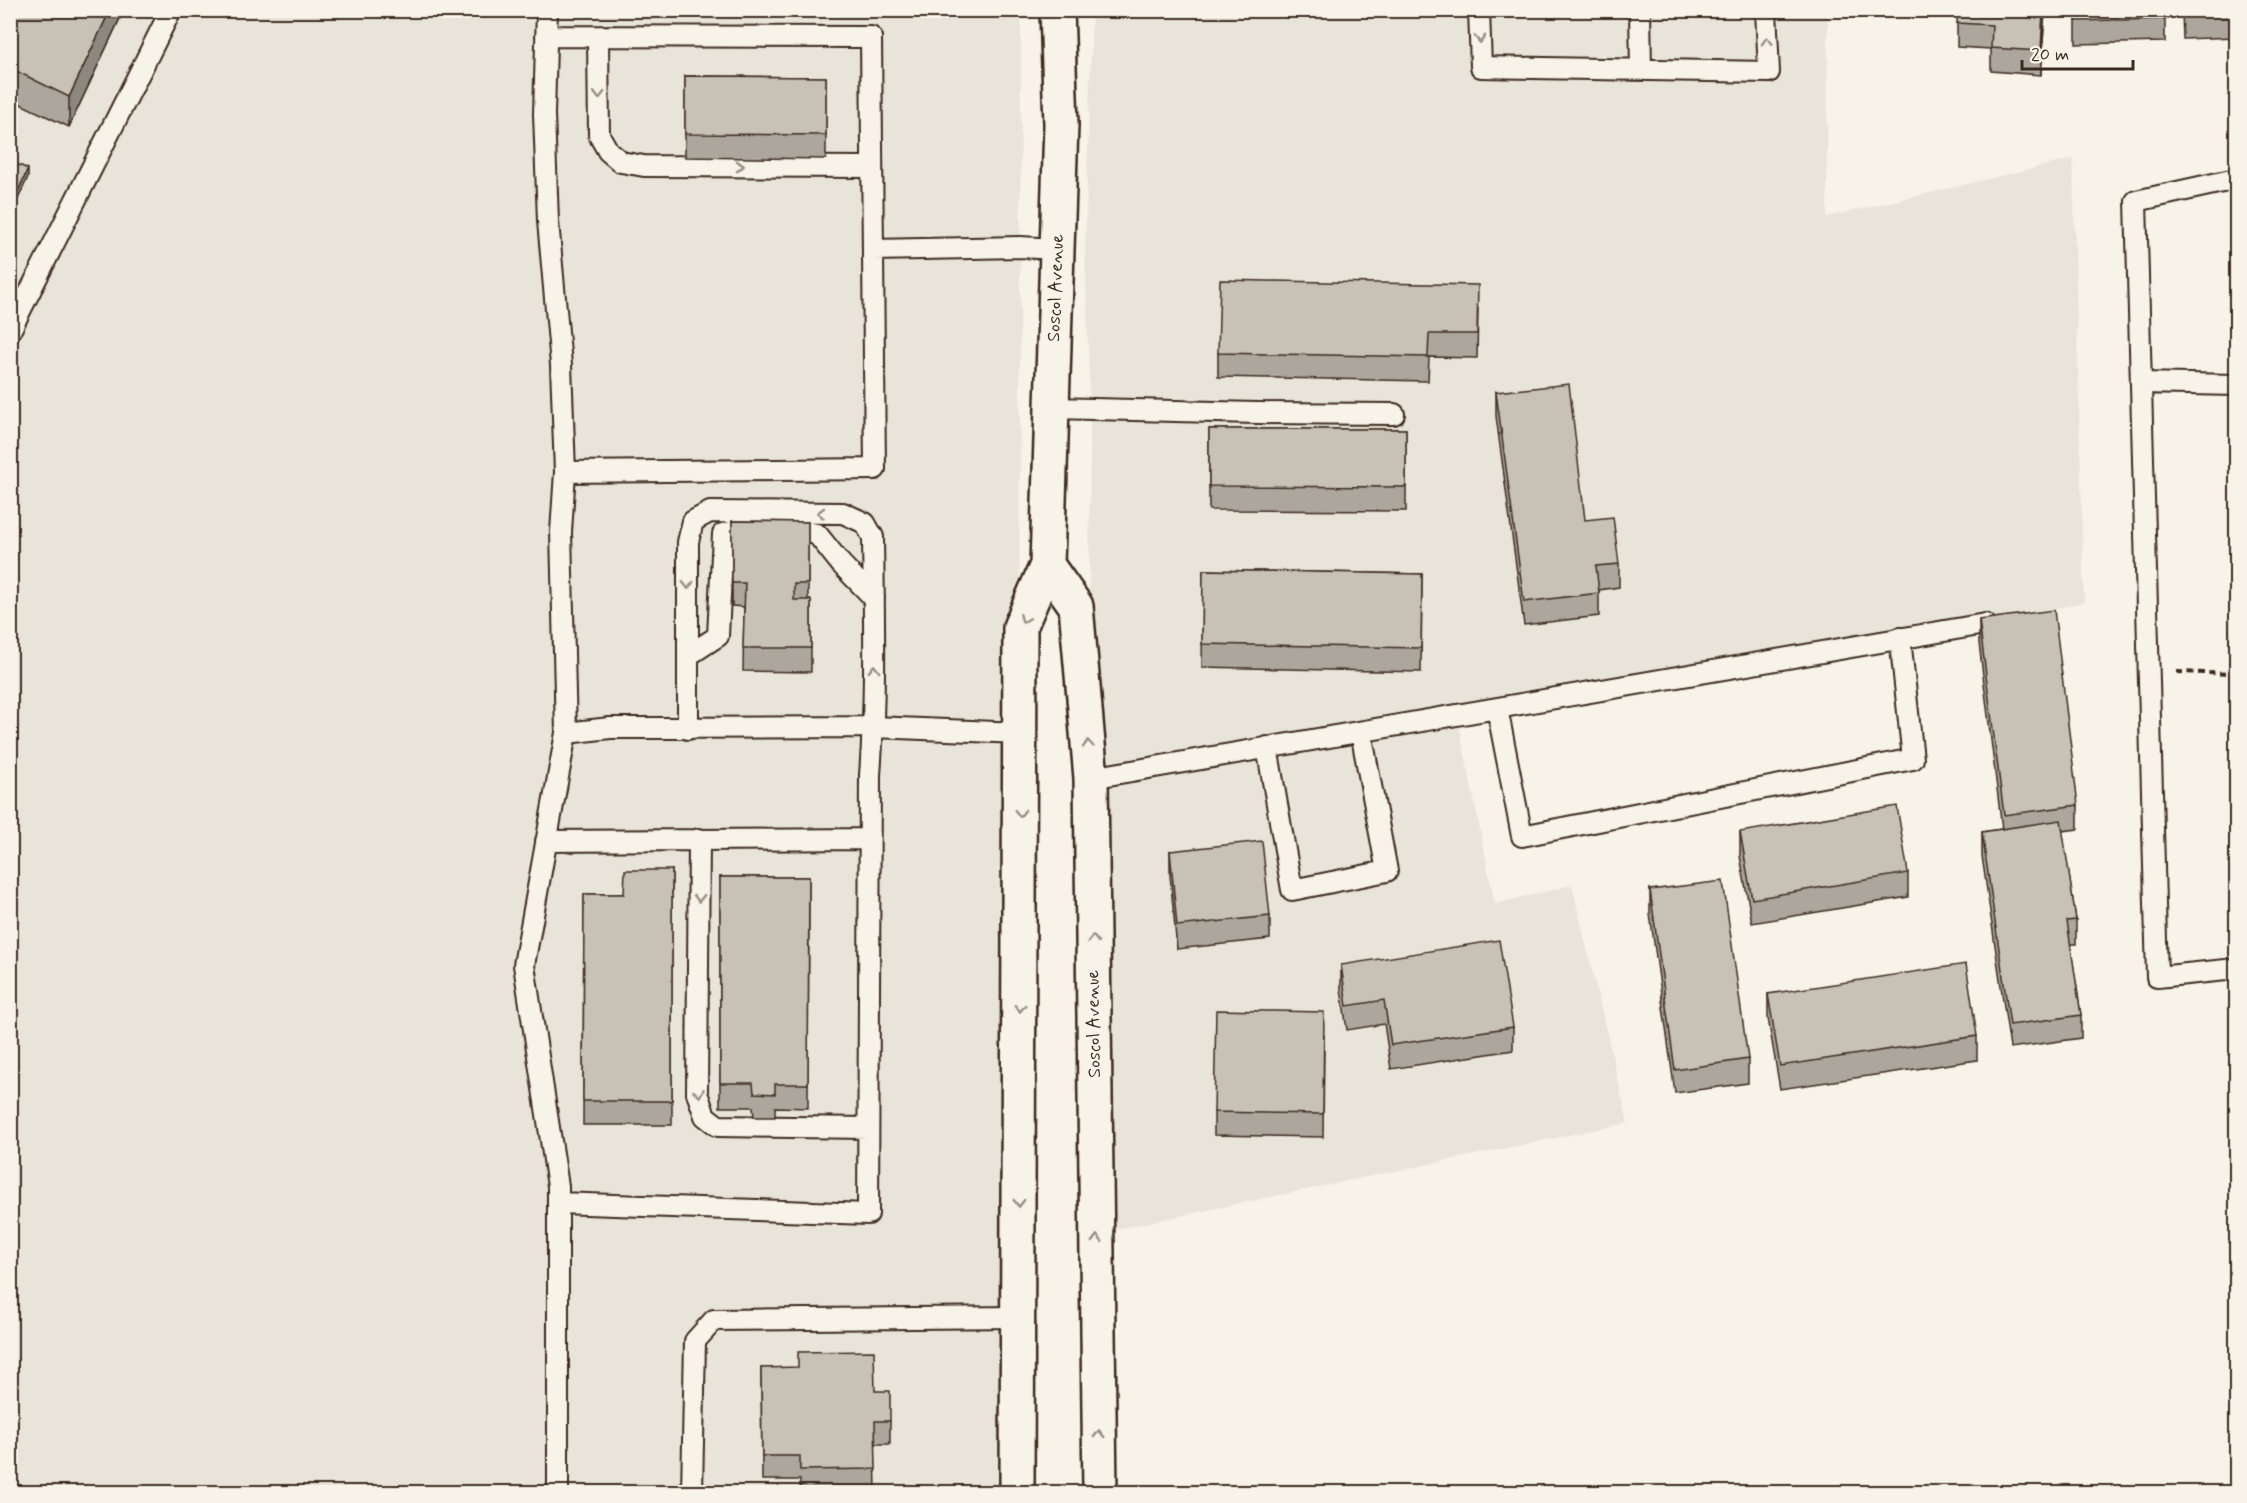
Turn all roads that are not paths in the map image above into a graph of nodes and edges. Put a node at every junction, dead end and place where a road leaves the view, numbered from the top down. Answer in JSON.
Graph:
{"nodes":[{"id":1,"x":171,"y":10,"type":"edge"},
{"id":2,"x":547,"y":10,"type":"edge"},
{"id":3,"x":1057,"y":10,"type":"edge"},
{"id":4,"x":1479,"y":10,"type":"edge"},
{"id":5,"x":1640,"y":10,"type":"edge"},
{"id":6,"x":1766,"y":10,"type":"edge"},
{"id":7,"x":546,"y":36,"type":"junction"},
{"id":8,"x":598,"y":37,"type":"junction"},
{"id":9,"x":1641,"y":70,"type":"junction"},
{"id":10,"x":872,"y":167,"type":"junction"},
{"id":11,"x":2236,"y":179,"type":"edge"},
{"id":12,"x":1057,"y":249,"type":"junction"},
{"id":13,"x":873,"y":250,"type":"junction"},
{"id":14,"x":10,"y":331,"type":"edge"},
{"id":15,"x":2141,"y":383,"type":"junction"},
{"id":16,"x":2236,"y":385,"type":"edge"},
{"id":17,"x":1052,"y":408,"type":"junction"},
{"id":18,"x":1394,"y":414,"type":"dead end"},
{"id":19,"x":565,"y":472,"type":"junction"},
{"id":20,"x":1047,"y":565,"type":"junction"},
{"id":21,"x":874,"y":598,"type":"junction"},
{"id":22,"x":1985,"y":624,"type":"edge"},
{"id":23,"x":1900,"y":638,"type":"junction"},
{"id":24,"x":689,"y":655,"type":"junction"},
{"id":25,"x":1497,"y":708,"type":"junction"},
{"id":26,"x":874,"y":728,"type":"junction"},
{"id":27,"x":688,"y":729,"type":"junction"},
{"id":28,"x":1361,"y":732,"type":"junction"},
{"id":29,"x":566,"y":733,"type":"junction"},
{"id":30,"x":1020,"y":733,"type":"junction"},
{"id":31,"x":1267,"y":747,"type":"junction"},
{"id":32,"x":1091,"y":778,"type":"junction"},
{"id":33,"x":699,"y":839,"type":"junction"},
{"id":34,"x":870,"y":839,"type":"junction"},
{"id":35,"x":546,"y":841,"type":"junction"},
{"id":36,"x":2236,"y":969,"type":"edge"},
{"id":37,"x":868,"y":1128,"type":"junction"},
{"id":38,"x":558,"y":1203,"type":"junction"},
{"id":39,"x":1018,"y":1317,"type":"junction"},
{"id":40,"x":558,"y":1492,"type":"edge"},
{"id":41,"x":692,"y":1492,"type":"edge"},
{"id":42,"x":1017,"y":1492,"type":"edge"},
{"id":43,"x":1100,"y":1492,"type":"edge"}],
"edges":[{"from":1,"to":14,"type":"lane"},
{"from":2,"to":7,"type":"lane"},
{"from":3,"to":12,"type":"main road","name":"Soscol Avenue"},
{"from":4,"to":9,"type":"lane","one_way":true},
{"from":5,"to":9,"type":"lane"},
{"from":9,"to":6,"type":"lane","one_way":true},
{"from":7,"to":8,"type":"lane"},
{"from":7,"to":19,"type":"lane"},
{"from":8,"to":10,"type":"lane","one_way":true},
{"from":8,"to":10,"type":"lane"},
{"from":10,"to":13,"type":"lane"},
{"from":11,"to":15,"type":"lane"},
{"from":12,"to":13,"type":"lane"},
{"from":12,"to":17,"type":"main road","name":"Soscol Avenue"},
{"from":13,"to":19,"type":"lane"},
{"from":15,"to":16,"type":"lane"},
{"from":15,"to":36,"type":"lane"},
{"from":17,"to":18,"type":"lane"},
{"from":17,"to":20,"type":"main road","name":"Soscol Avenue"},
{"from":19,"to":29,"type":"lane"},
{"from":20,"to":30,"type":"main road","name":"Soscol Avenue","one_way":true},
{"from":32,"to":20,"type":"main road","name":"Soscol Avenue","one_way":true},
{"from":21,"to":24,"type":"lane"},
{"from":21,"to":24,"type":"lane","one_way":true},
{"from":26,"to":21,"type":"lane","one_way":true},
{"from":22,"to":23,"type":"lane"},
{"from":23,"to":25,"type":"lane"},
{"from":23,"to":25,"type":"lane"},
{"from":24,"to":27,"type":"lane"},
{"from":25,"to":28,"type":"lane"},
{"from":26,"to":27,"type":"lane"},
{"from":26,"to":30,"type":"lane"},
{"from":26,"to":34,"type":"lane"},
{"from":27,"to":29,"type":"lane"},
{"from":28,"to":31,"type":"lane"},
{"from":28,"to":31,"type":"lane"},
{"from":29,"to":35,"type":"lane"},
{"from":30,"to":39,"type":"main road","name":"Soscol Avenue","one_way":true},
{"from":31,"to":32,"type":"lane"},
{"from":43,"to":32,"type":"main road","name":"Soscol Avenue","one_way":true},
{"from":33,"to":34,"type":"lane"},
{"from":33,"to":35,"type":"lane"},
{"from":33,"to":37,"type":"lane","one_way":true},
{"from":34,"to":37,"type":"lane"},
{"from":35,"to":38,"type":"lane"},
{"from":37,"to":38,"type":"lane"},
{"from":38,"to":40,"type":"lane"},
{"from":39,"to":41,"type":"lane"},
{"from":39,"to":42,"type":"main road","name":"Soscol Avenue"}]}
